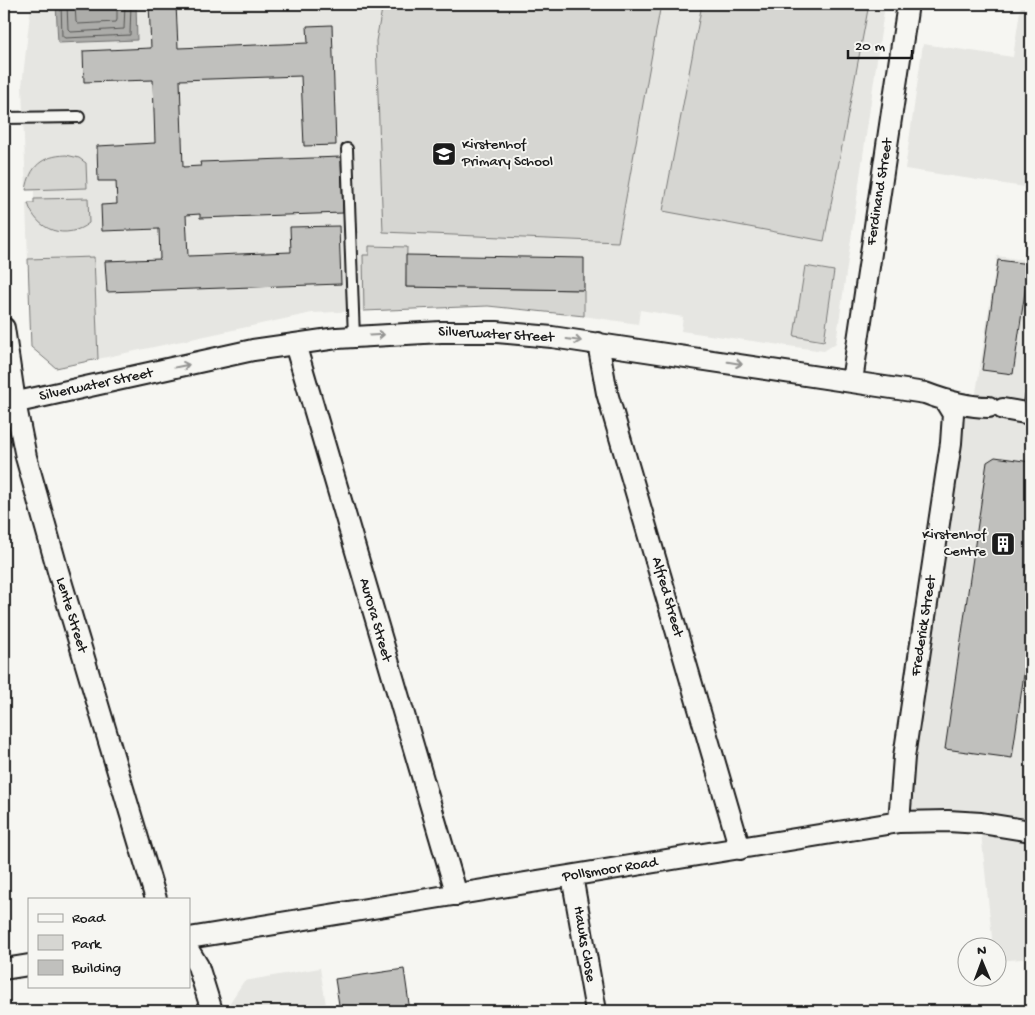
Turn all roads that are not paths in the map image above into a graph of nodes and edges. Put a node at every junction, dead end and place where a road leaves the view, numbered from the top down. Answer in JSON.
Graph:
{"nodes":[{"id":1,"x":908,"y":4,"type":"edge"},
{"id":2,"x":79,"y":116,"type":"dead end"},
{"id":3,"x":4,"y":118,"type":"edge"},
{"id":4,"x":347,"y":149,"type":"dead end"},
{"id":5,"x":4,"y":328,"type":"edge"},
{"id":6,"x":354,"y":337,"type":"junction"},
{"id":7,"x":598,"y":343,"type":"junction"},
{"id":8,"x":294,"y":344,"type":"junction"},
{"id":9,"x":852,"y":381,"type":"junction"},
{"id":10,"x":945,"y":401,"type":"junction"},
{"id":11,"x":9,"y":403,"type":"edge"},
{"id":12,"x":1030,"y":408,"type":"edge"},
{"id":13,"x":899,"y":822,"type":"junction"},
{"id":14,"x":1031,"y":831,"type":"edge"},
{"id":15,"x":740,"y":849,"type":"junction"},
{"id":16,"x":572,"y":876,"type":"junction"},
{"id":17,"x":457,"y":895,"type":"junction"},
{"id":18,"x":156,"y":898,"type":"edge"},
{"id":19,"x":190,"y":938,"type":"edge"},
{"id":20,"x":190,"y":953,"type":"edge"},
{"id":21,"x":28,"y":965,"type":"edge"},
{"id":22,"x":4,"y":969,"type":"edge"},
{"id":23,"x":212,"y":1011,"type":"edge"},
{"id":24,"x":596,"y":1011,"type":"edge"}],
"edges":[{"from":1,"to":9,"type":"street","name":"Ferdinand Street"},
{"from":2,"to":3,"type":"lane"},
{"from":4,"to":6,"type":"lane"},
{"from":5,"to":11,"type":"street","name":"Lente Street"},
{"from":6,"to":7,"type":"street","name":"Silverwater Street","one_way":true},
{"from":6,"to":8,"type":"street","name":"Silverwater Street"},
{"from":7,"to":9,"type":"street","name":"Silverwater Street","one_way":true},
{"from":7,"to":15,"type":"street","name":"Alfred Street"},
{"from":11,"to":8,"type":"street","name":"Silverwater Street","one_way":true},
{"from":8,"to":17,"type":"street","name":"Aurora Street"},
{"from":9,"to":10,"type":"street","name":"Silverwater Street"},
{"from":10,"to":12,"type":"street","name":"Silverwater Street"},
{"from":10,"to":13,"type":"street","name":"Frederick Street"},
{"from":11,"to":18,"type":"street","name":"Lente Street"},
{"from":13,"to":14,"type":"street","name":"Pollsmoor Road"},
{"from":13,"to":15,"type":"street","name":"Pollsmoor Road"},
{"from":15,"to":16,"type":"street","name":"Pollsmoor Road"},
{"from":16,"to":17,"type":"street","name":"Pollsmoor Road"},
{"from":16,"to":24,"type":"street","name":"Hawks Close"},
{"from":17,"to":19,"type":"street","name":"Pollsmoor Road"},
{"from":20,"to":23,"type":"street"},
{"from":21,"to":22,"type":"street"}]}
